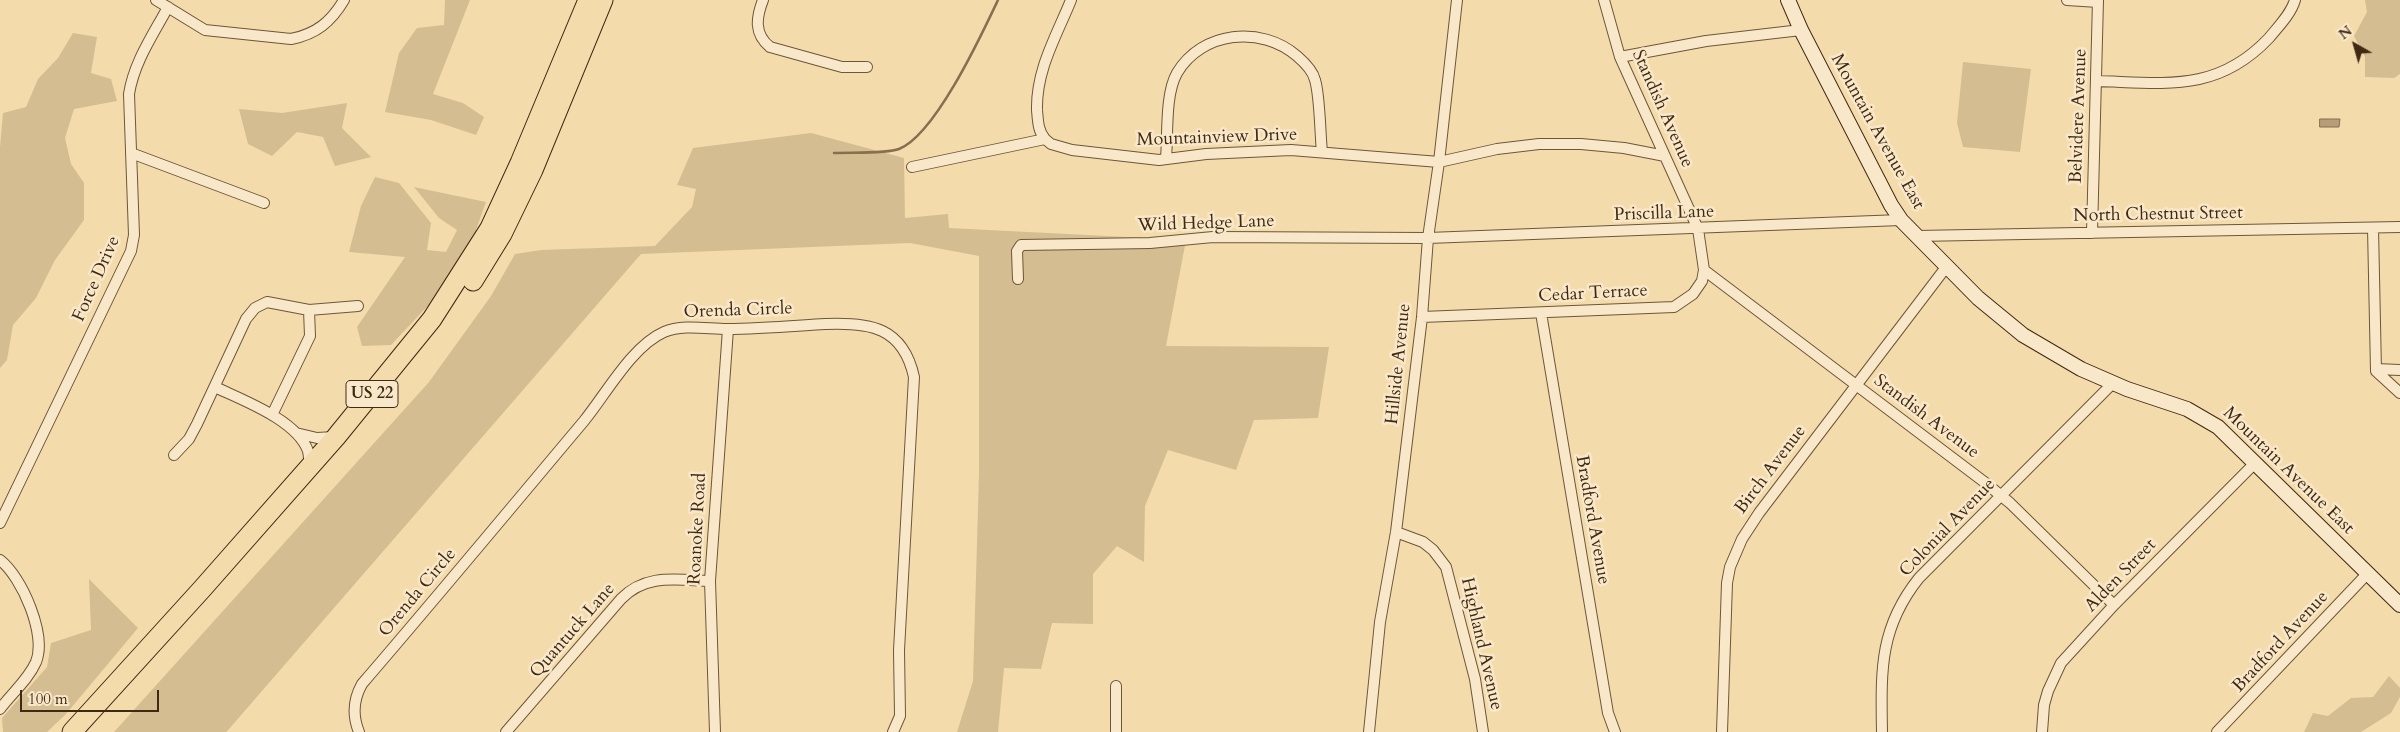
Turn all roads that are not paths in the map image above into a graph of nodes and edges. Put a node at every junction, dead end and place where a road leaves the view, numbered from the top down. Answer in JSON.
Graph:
{"nodes":[{"id":1,"x":156,"y":0,"type":"edge"},
{"id":2,"x":344,"y":0,"type":"edge"},
{"id":3,"x":588,"y":0,"type":"edge"},
{"id":4,"x":603,"y":0,"type":"edge"},
{"id":5,"x":763,"y":0,"type":"edge"},
{"id":6,"x":1071,"y":0,"type":"edge"},
{"id":7,"x":1457,"y":0,"type":"edge"},
{"id":8,"x":1604,"y":0,"type":"edge"},
{"id":9,"x":1788,"y":0,"type":"edge"},
{"id":10,"x":2067,"y":0,"type":"edge"},
{"id":11,"x":2295,"y":0,"type":"edge"},
{"id":12,"x":2098,"y":1,"type":"edge"},
{"id":13,"x":168,"y":7,"type":"junction"},
{"id":14,"x":1800,"y":30,"type":"junction"},
{"id":15,"x":1620,"y":57,"type":"junction"},
{"id":16,"x":867,"y":67,"type":"dead end"},
{"id":17,"x":2098,"y":81,"type":"junction"},
{"id":18,"x":1045,"y":140,"type":"junction"},
{"id":19,"x":1322,"y":152,"type":"junction"},
{"id":20,"x":131,"y":154,"type":"junction"},
{"id":21,"x":1665,"y":156,"type":"junction"},
{"id":22,"x":1166,"y":159,"type":"junction"},
{"id":23,"x":1439,"y":162,"type":"junction"},
{"id":24,"x":912,"y":167,"type":"dead end"},
{"id":25,"x":264,"y":203,"type":"dead end"},
{"id":26,"x":1901,"y":220,"type":"junction"},
{"id":27,"x":2400,"y":227,"type":"edge"},
{"id":28,"x":2373,"y":228,"type":"junction"},
{"id":29,"x":1698,"y":229,"type":"junction"},
{"id":30,"x":2092,"y":233,"type":"junction"},
{"id":31,"x":1917,"y":236,"type":"junction"},
{"id":32,"x":1428,"y":238,"type":"junction"},
{"id":33,"x":1947,"y":266,"type":"junction"},
{"id":34,"x":1704,"y":270,"type":"junction"},
{"id":35,"x":1018,"y":279,"type":"dead end"},
{"id":36,"x":358,"y":306,"type":"dead end"},
{"id":37,"x":309,"y":310,"type":"junction"},
{"id":38,"x":1541,"y":313,"type":"junction"},
{"id":39,"x":1422,"y":317,"type":"junction"},
{"id":40,"x":728,"y":329,"type":"junction"},
{"id":41,"x":2376,"y":369,"type":"junction"},
{"id":42,"x":2400,"y":370,"type":"edge"},
{"id":43,"x":2113,"y":383,"type":"junction"},
{"id":44,"x":1857,"y":384,"type":"junction"},
{"id":45,"x":215,"y":387,"type":"junction"},
{"id":46,"x":2400,"y":393,"type":"edge"},
{"id":47,"x":272,"y":415,"type":"junction"},
{"id":48,"x":296,"y":433,"type":"junction"},
{"id":49,"x":336,"y":437,"type":"junction"},
{"id":50,"x":174,"y":455,"type":"dead end"},
{"id":51,"x":2256,"y":462,"type":"junction"},
{"id":52,"x":310,"y":466,"type":"junction"},
{"id":53,"x":2001,"y":496,"type":"junction"},
{"id":54,"x":0,"y":523,"type":"edge"},
{"id":55,"x":1396,"y":532,"type":"junction"},
{"id":56,"x":0,"y":560,"type":"edge"},
{"id":57,"x":2368,"y":573,"type":"junction"},
{"id":58,"x":710,"y":581,"type":"junction"},
{"id":59,"x":2400,"y":605,"type":"edge"},
{"id":60,"x":2114,"y":606,"type":"junction"},
{"id":61,"x":1116,"y":686,"type":"dead end"},
{"id":62,"x":0,"y":709,"type":"edge"},
{"id":63,"x":72,"y":732,"type":"edge"},
{"id":64,"x":87,"y":732,"type":"edge"},
{"id":65,"x":359,"y":732,"type":"edge"},
{"id":66,"x":506,"y":732,"type":"edge"},
{"id":67,"x":715,"y":732,"type":"edge"},
{"id":68,"x":893,"y":732,"type":"edge"},
{"id":69,"x":1116,"y":732,"type":"edge"},
{"id":70,"x":1369,"y":732,"type":"edge"},
{"id":71,"x":1483,"y":732,"type":"edge"},
{"id":72,"x":1616,"y":732,"type":"edge"},
{"id":73,"x":1722,"y":732,"type":"edge"},
{"id":74,"x":1882,"y":732,"type":"edge"},
{"id":75,"x":2042,"y":732,"type":"edge"},
{"id":76,"x":2217,"y":732,"type":"edge"}],
"edges":[{"from":1,"to":13,"type":"street"},
{"from":2,"to":13,"type":"street"},
{"from":3,"to":49,"type":"highway","number":"US 22"},
{"from":4,"to":64,"type":"highway","number":"US 22"},
{"from":5,"to":16,"type":"street"},
{"from":6,"to":18,"type":"street"},
{"from":7,"to":23,"type":"street","name":"Hillside Avenue"},
{"from":8,"to":15,"type":"street","name":"Standish Avenue"},
{"from":9,"to":14,"type":"street","name":"Mountain Avenue East"},
{"from":10,"to":12,"type":"street"},
{"from":11,"to":17,"type":"street"},
{"from":12,"to":17,"type":"street","name":"Belvidere Avenue"},
{"from":13,"to":20,"type":"street","name":"Force Drive"},
{"from":14,"to":15,"type":"street"},
{"from":14,"to":26,"type":"street","name":"Mountain Avenue East"},
{"from":15,"to":21,"type":"street","name":"Standish Avenue"},
{"from":17,"to":30,"type":"street","name":"Belvidere Avenue"},
{"from":18,"to":22,"type":"street","name":"Mountainview Drive"},
{"from":18,"to":24,"type":"street"},
{"from":19,"to":22,"type":"street","name":"Mountainview Drive"},
{"from":19,"to":22,"type":"street"},
{"from":19,"to":23,"type":"street","name":"Mountainview Drive"},
{"from":20,"to":25,"type":"street"},
{"from":20,"to":54,"type":"street","name":"Force Drive"},
{"from":21,"to":23,"type":"street","name":"Mountainview Drive"},
{"from":21,"to":29,"type":"street","name":"Standish Avenue"},
{"from":23,"to":32,"type":"street","name":"Hillside Avenue"},
{"from":26,"to":29,"type":"street","name":"Priscilla Lane"},
{"from":26,"to":31,"type":"street","name":"Mountain Avenue East"},
{"from":27,"to":28,"type":"street","name":"North Chestnut Street"},
{"from":28,"to":30,"type":"street","name":"North Chestnut Street"},
{"from":28,"to":41,"type":"street"},
{"from":29,"to":32,"type":"street","name":"Priscilla Lane"},
{"from":29,"to":34,"type":"street"},
{"from":30,"to":31,"type":"street","name":"North Chestnut Street"},
{"from":31,"to":33,"type":"street","name":"Mountain Avenue East"},
{"from":32,"to":35,"type":"street","name":"Wild Hedge Lane"},
{"from":32,"to":39,"type":"street","name":"Hillside Avenue"},
{"from":33,"to":43,"type":"street","name":"Mountain Avenue East"},
{"from":33,"to":44,"type":"street","name":"Birch Avenue"},
{"from":34,"to":38,"type":"street","name":"Cedar Terrace"},
{"from":34,"to":44,"type":"street","name":"Standish Avenue"},
{"from":36,"to":37,"type":"street"},
{"from":37,"to":45,"type":"street"},
{"from":37,"to":47,"type":"street"},
{"from":38,"to":39,"type":"street","name":"Cedar Terrace"},
{"from":38,"to":72,"type":"street","name":"Bradford Avenue"},
{"from":39,"to":55,"type":"street","name":"Hillside Avenue"},
{"from":40,"to":58,"type":"street","name":"Roanoke Road"},
{"from":40,"to":65,"type":"street","name":"Orenda Circle"},
{"from":40,"to":68,"type":"street","name":"Orenda Circle"},
{"from":41,"to":42,"type":"street"},
{"from":41,"to":46,"type":"street"},
{"from":43,"to":51,"type":"street","name":"Mountain Avenue East"},
{"from":43,"to":53,"type":"street","name":"Colonial Avenue"},
{"from":44,"to":53,"type":"street","name":"Standish Avenue"},
{"from":44,"to":73,"type":"street","name":"Birch Avenue"},
{"from":45,"to":47,"type":"street"},
{"from":45,"to":50,"type":"street"},
{"from":47,"to":48,"type":"street"},
{"from":48,"to":49,"type":"street"},
{"from":48,"to":52,"type":"street"},
{"from":49,"to":52,"type":"highway","number":"US 22"},
{"from":51,"to":57,"type":"street","name":"Mountain Avenue East"},
{"from":51,"to":60,"type":"street","name":"Alden Street"},
{"from":52,"to":63,"type":"highway","number":"US 22"},
{"from":53,"to":60,"type":"street","name":"Standish Avenue"},
{"from":53,"to":74,"type":"street","name":"Colonial Avenue"},
{"from":55,"to":70,"type":"street","name":"Hillside Avenue"},
{"from":55,"to":71,"type":"street","name":"Highland Avenue"},
{"from":56,"to":62,"type":"street"},
{"from":57,"to":59,"type":"street","name":"Mountain Avenue East"},
{"from":57,"to":76,"type":"street","name":"Bradford Avenue"},
{"from":58,"to":66,"type":"street","name":"Quantuck Lane"},
{"from":58,"to":67,"type":"street","name":"Roanoke Road"},
{"from":60,"to":75,"type":"street","name":"Alden Street"},
{"from":61,"to":69,"type":"street"}]}
